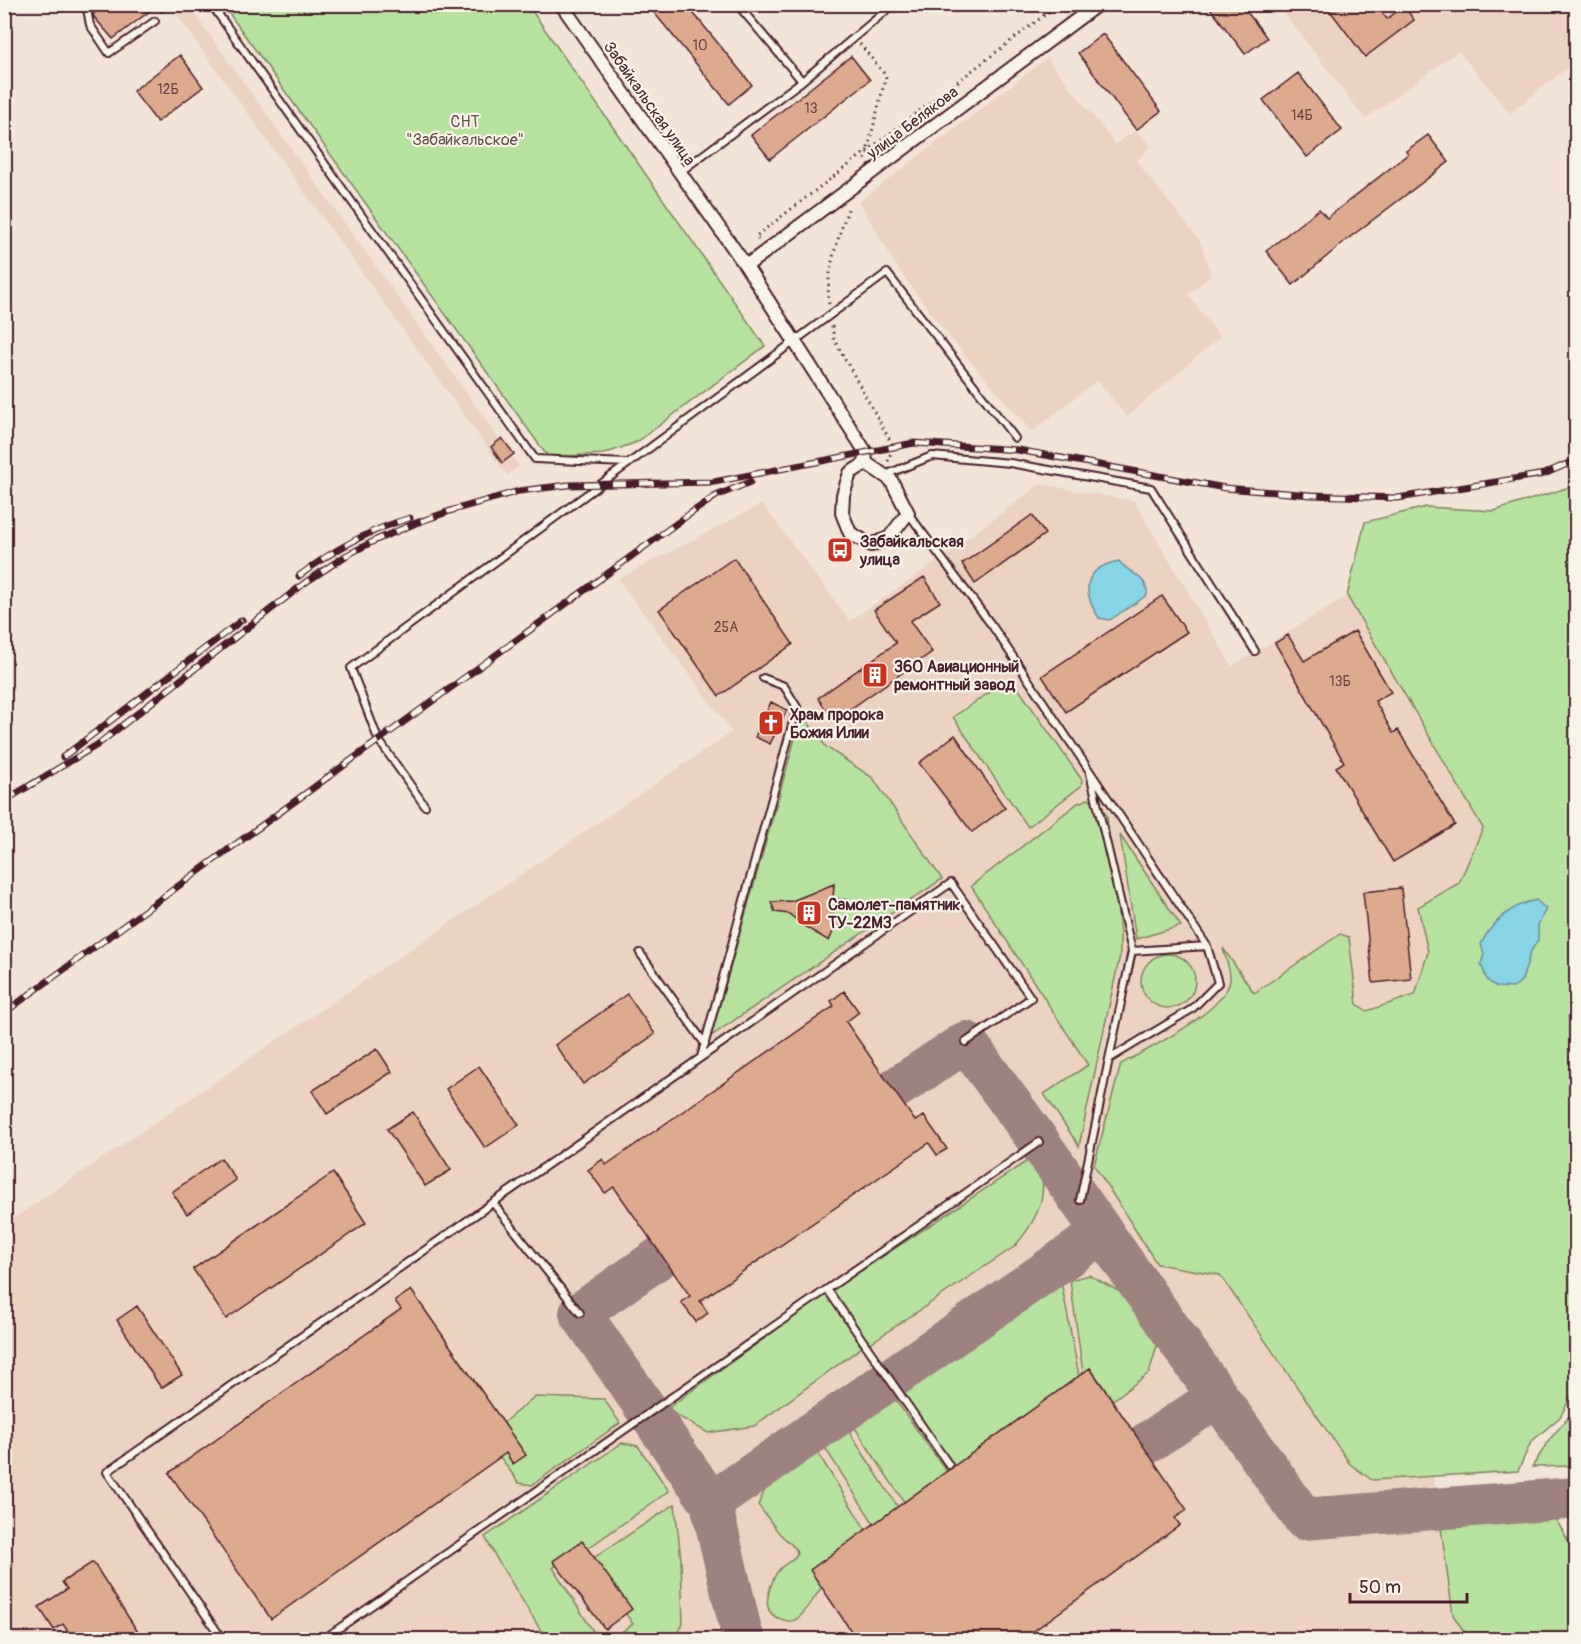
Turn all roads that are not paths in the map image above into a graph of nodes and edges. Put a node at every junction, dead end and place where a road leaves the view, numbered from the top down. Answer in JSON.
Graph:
{"nodes":[{"id":1,"x":83,"y":4,"type":"edge"},
{"id":2,"x":211,"y":4,"type":"edge"},
{"id":3,"x":561,"y":4,"type":"edge"},
{"id":4,"x":737,"y":4,"type":"edge"},
{"id":5,"x":894,"y":4,"type":"edge"},
{"id":6,"x":1098,"y":4,"type":"edge"},
{"id":7,"x":155,"y":21,"type":"dead end"},
{"id":8,"x":802,"y":81,"type":"junction"},
{"id":9,"x":679,"y":173,"type":"junction"},
{"id":10,"x":746,"y":266,"type":"junction"},
{"id":11,"x":794,"y":340,"type":"junction"},
{"id":12,"x":1015,"y":438,"type":"dead end"},
{"id":13,"x":627,"y":463,"type":"junction"},
{"id":14,"x":866,"y":463,"type":"junction"},
{"id":15,"x":884,"y":475,"type":"junction"},
{"id":16,"x":908,"y":513,"type":"junction"},
{"id":17,"x":1255,"y":651,"type":"dead end"},
{"id":18,"x":763,"y":678,"type":"dead end"},
{"id":19,"x":1089,"y":769,"type":"junction"},
{"id":20,"x":425,"y":806,"type":"dead end"},
{"id":21,"x":1207,"y":946,"type":"junction"},
{"id":22,"x":1132,"y":951,"type":"junction"},
{"id":23,"x":640,"y":953,"type":"dead end"},
{"id":24,"x":966,"y":1042,"type":"dead end"},
{"id":25,"x":705,"y":1044,"type":"junction"},
{"id":26,"x":701,"y":1058,"type":"junction"},
{"id":27,"x":1109,"y":1059,"type":"junction"},
{"id":28,"x":1040,"y":1142,"type":"dead end"},
{"id":29,"x":1080,"y":1200,"type":"dead end"},
{"id":30,"x":493,"y":1203,"type":"junction"},
{"id":31,"x":827,"y":1290,"type":"junction"},
{"id":32,"x":580,"y":1313,"type":"dead end"},
{"id":33,"x":949,"y":1465,"type":"dead end"},
{"id":34,"x":223,"y":1640,"type":"edge"},
{"id":35,"x":322,"y":1640,"type":"edge"}],
"edges":[{"from":1,"to":7,"type":"lane"},
{"from":2,"to":13,"type":"lane"},
{"from":3,"to":9,"type":"street","name":"Забайкальская улица"},
{"from":4,"to":8,"type":"lane"},
{"from":5,"to":8,"type":"lane"},
{"from":6,"to":10,"type":"street","name":"улица Белякова"},
{"from":8,"to":9,"type":"lane"},
{"from":9,"to":10,"type":"street","name":"Забайкальская улица"},
{"from":10,"to":11,"type":"street","name":"Забайкальская улица"},
{"from":11,"to":12,"type":"lane"},
{"from":11,"to":13,"type":"lane"},
{"from":11,"to":14,"type":"street","name":"Забайкальская улица"},
{"from":13,"to":20,"type":"lane"},
{"from":14,"to":15,"type":"street"},
{"from":14,"to":16,"type":"street"},
{"from":15,"to":16,"type":"street"},
{"from":15,"to":17,"type":"lane"},
{"from":16,"to":19,"type":"lane"},
{"from":18,"to":25,"type":"lane"},
{"from":19,"to":21,"type":"lane"},
{"from":19,"to":22,"type":"lane"},
{"from":21,"to":22,"type":"lane"},
{"from":21,"to":27,"type":"lane"},
{"from":22,"to":27,"type":"lane"},
{"from":23,"to":25,"type":"lane"},
{"from":24,"to":26,"type":"lane"},
{"from":25,"to":26,"type":"lane"},
{"from":26,"to":30,"type":"lane"},
{"from":27,"to":29,"type":"lane"},
{"from":28,"to":31,"type":"lane"},
{"from":30,"to":32,"type":"lane"},
{"from":30,"to":34,"type":"lane"},
{"from":31,"to":33,"type":"lane"},
{"from":31,"to":35,"type":"lane"}]}
